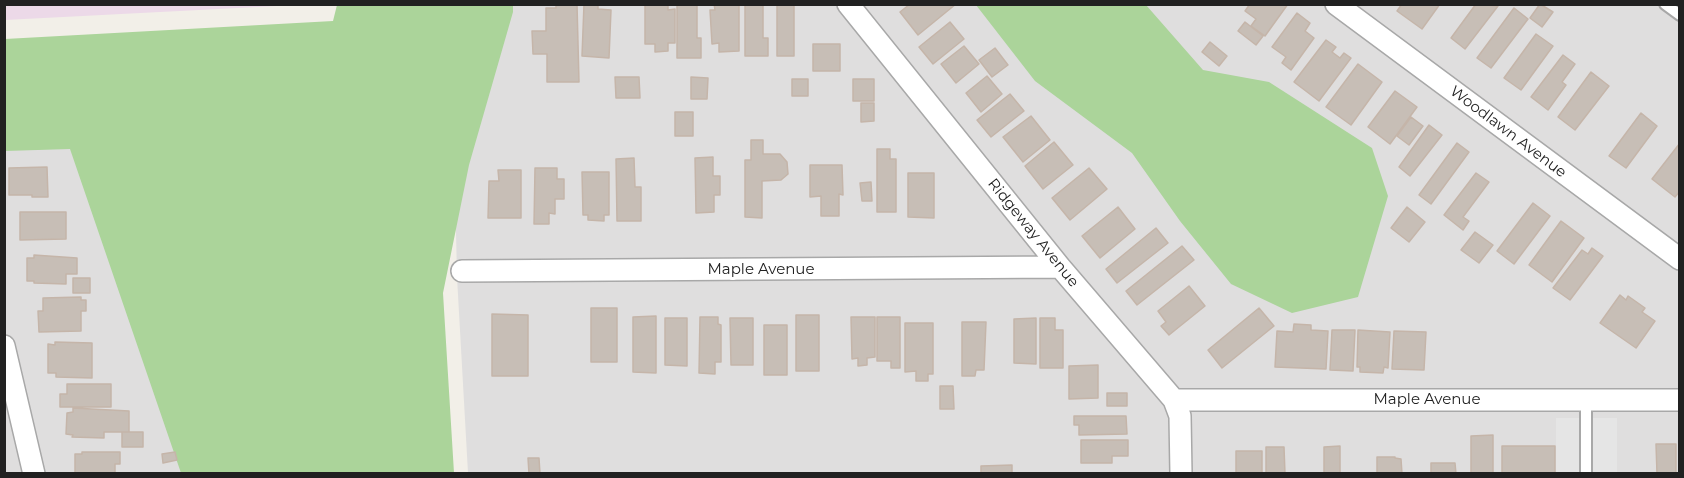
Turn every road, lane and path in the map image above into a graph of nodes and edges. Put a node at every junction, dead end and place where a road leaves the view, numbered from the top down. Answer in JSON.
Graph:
{"nodes":[{"id":1,"x":848,"y":4,"type":"edge"},
{"id":2,"x":1336,"y":4,"type":"edge"},
{"id":3,"x":1665,"y":4,"type":"edge"},
{"id":4,"x":1680,"y":15,"type":"edge"},
{"id":5,"x":1680,"y":259,"type":"edge"},
{"id":6,"x":1060,"y":267,"type":"junction"},
{"id":7,"x":462,"y":271,"type":"dead end"},
{"id":8,"x":4,"y":346,"type":"edge"},
{"id":9,"x":1586,"y":399,"type":"junction"},
{"id":10,"x":1174,"y":400,"type":"junction"},
{"id":11,"x":1680,"y":400,"type":"edge"},
{"id":12,"x":34,"y":474,"type":"edge"},
{"id":13,"x":1181,"y":474,"type":"edge"},
{"id":14,"x":1586,"y":474,"type":"edge"}],
"edges":[{"from":1,"to":6,"type":"street","name":"Ridgeway Avenue"},
{"from":2,"to":5,"type":"street","name":"Woodlawn Avenue"},
{"from":3,"to":4,"type":"lane"},
{"from":6,"to":7,"type":"street","name":"Maple Avenue"},
{"from":6,"to":10,"type":"street","name":"Ridgeway Avenue"},
{"from":8,"to":12,"type":"street"},
{"from":9,"to":10,"type":"street","name":"Maple Avenue"},
{"from":9,"to":11,"type":"street","name":"Maple Avenue"},
{"from":9,"to":14,"type":"lane"},
{"from":10,"to":13,"type":"street","name":"Ridgeway Avenue"}]}
